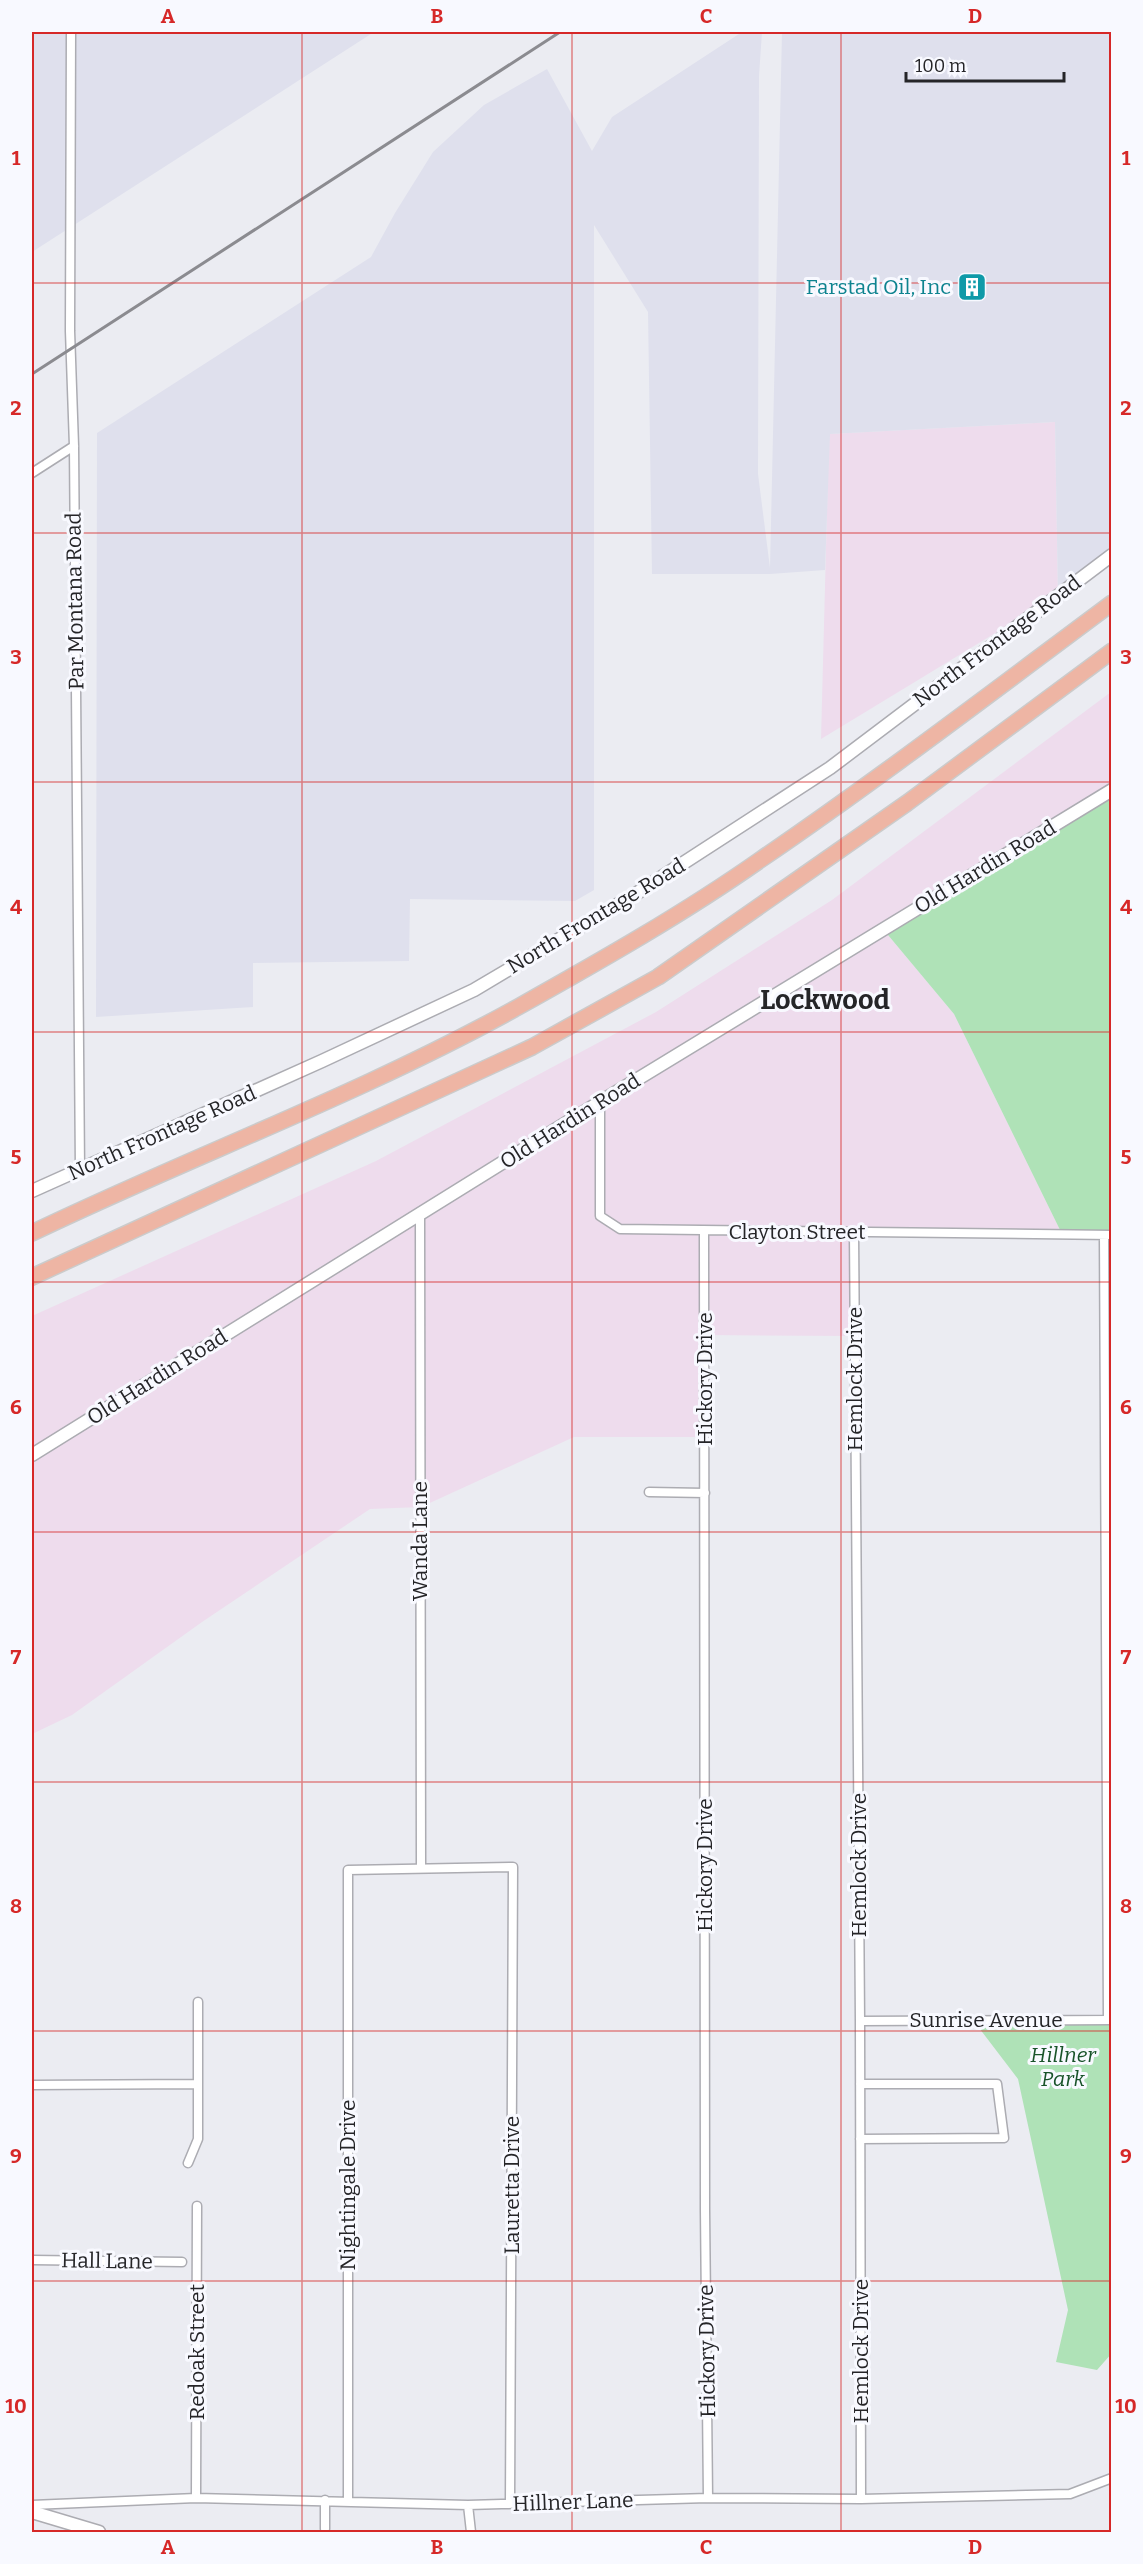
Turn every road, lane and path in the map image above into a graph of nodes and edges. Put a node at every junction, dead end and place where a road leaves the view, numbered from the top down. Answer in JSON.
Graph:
{"nodes":[{"id":1,"x":71,"y":32,"type":"edge"},
{"id":2,"x":74,"y":446,"type":"junction"},
{"id":3,"x":32,"y":473,"type":"edge"},
{"id":4,"x":1112,"y":555,"type":"edge"},
{"id":5,"x":1112,"y":603,"type":"edge"},
{"id":6,"x":1112,"y":651,"type":"edge"},
{"id":7,"x":1112,"y":790,"type":"edge"},
{"id":8,"x":600,"y":1102,"type":"junction"},
{"id":9,"x":80,"y":1170,"type":"junction"},
{"id":10,"x":32,"y":1191,"type":"edge"},
{"id":11,"x":420,"y":1214,"type":"junction"},
{"id":12,"x":704,"y":1231,"type":"junction"},
{"id":13,"x":854,"y":1232,"type":"junction"},
{"id":14,"x":32,"y":1233,"type":"edge"},
{"id":15,"x":1108,"y":1235,"type":"edge"},
{"id":16,"x":32,"y":1277,"type":"edge"},
{"id":17,"x":32,"y":1455,"type":"edge"},
{"id":18,"x":649,"y":1492,"type":"dead end"},
{"id":19,"x":705,"y":1493,"type":"junction"},
{"id":20,"x":421,"y":1868,"type":"junction"},
{"id":21,"x":198,"y":2002,"type":"dead end"},
{"id":22,"x":1110,"y":2020,"type":"edge"},
{"id":23,"x":860,"y":2021,"type":"junction"},
{"id":24,"x":198,"y":2084,"type":"junction"},
{"id":25,"x":860,"y":2084,"type":"junction"},
{"id":26,"x":32,"y":2085,"type":"edge"},
{"id":27,"x":860,"y":2139,"type":"junction"},
{"id":28,"x":188,"y":2163,"type":"dead end"},
{"id":29,"x":197,"y":2206,"type":"dead end"},
{"id":30,"x":32,"y":2260,"type":"edge"},
{"id":31,"x":182,"y":2262,"type":"dead end"},
{"id":32,"x":1112,"y":2478,"type":"edge"},
{"id":33,"x":196,"y":2498,"type":"junction"},
{"id":34,"x":708,"y":2498,"type":"junction"},
{"id":35,"x":861,"y":2499,"type":"junction"},
{"id":36,"x":325,"y":2500,"type":"junction"},
{"id":37,"x":348,"y":2500,"type":"junction"},
{"id":38,"x":510,"y":2504,"type":"junction"},
{"id":39,"x":32,"y":2505,"type":"edge"},
{"id":40,"x":468,"y":2505,"type":"junction"},
{"id":41,"x":32,"y":2512,"type":"edge"},
{"id":42,"x":326,"y":2529,"type":"dead end"},
{"id":43,"x":99,"y":2532,"type":"edge"},
{"id":44,"x":471,"y":2532,"type":"edge"}],
"edges":[{"from":1,"to":2,"type":"street","name":"Par Montana Road"},
{"from":2,"to":3,"type":"street"},
{"from":2,"to":9,"type":"street","name":"Par Montana Road"},
{"from":4,"to":9,"type":"street","name":"North Frontage Road"},
{"from":5,"to":14,"type":"highway"},
{"from":6,"to":16,"type":"highway"},
{"from":7,"to":8,"type":"street","name":"Old Hardin Road"},
{"from":8,"to":11,"type":"street","name":"Old Hardin Road"},
{"from":8,"to":12,"type":"street","name":"Clayton Street"},
{"from":9,"to":10,"type":"street","name":"North Frontage Road"},
{"from":11,"to":17,"type":"street","name":"Old Hardin Road"},
{"from":11,"to":20,"type":"street","name":"Wanda Lane"},
{"from":12,"to":13,"type":"street","name":"Clayton Street"},
{"from":12,"to":19,"type":"street","name":"Hickory Drive"},
{"from":13,"to":15,"type":"street","name":"Clayton Street"},
{"from":13,"to":23,"type":"street","name":"Hemlock Drive"},
{"from":15,"to":22,"type":"street"},
{"from":18,"to":19,"type":"street"},
{"from":19,"to":34,"type":"street","name":"Hickory Drive"},
{"from":20,"to":37,"type":"street","name":"Nightingale Drive"},
{"from":20,"to":38,"type":"street","name":"Lauretta Drive"},
{"from":21,"to":24,"type":"street"},
{"from":22,"to":23,"type":"street","name":"Sunrise Avenue"},
{"from":23,"to":25,"type":"street","name":"Hemlock Drive"},
{"from":24,"to":26,"type":"street"},
{"from":24,"to":28,"type":"street"},
{"from":25,"to":27,"type":"street","name":"Hemlock Drive"},
{"from":25,"to":27,"type":"street"},
{"from":27,"to":35,"type":"street","name":"Hemlock Drive"},
{"from":29,"to":33,"type":"street","name":"Redoak Street"},
{"from":30,"to":31,"type":"street","name":"Hall Lane"},
{"from":32,"to":35,"type":"street","name":"Hillner Lane"},
{"from":33,"to":36,"type":"street","name":"Hillner Lane"},
{"from":33,"to":39,"type":"street","name":"Hillner Lane"},
{"from":34,"to":35,"type":"street","name":"Hillner Lane"},
{"from":34,"to":38,"type":"street","name":"Hillner Lane"},
{"from":36,"to":37,"type":"street","name":"Hillner Lane"},
{"from":36,"to":42,"type":"street"},
{"from":37,"to":40,"type":"street","name":"Hillner Lane"},
{"from":38,"to":40,"type":"street","name":"Hillner Lane"},
{"from":40,"to":44,"type":"street"},
{"from":41,"to":43,"type":"street"}]}
